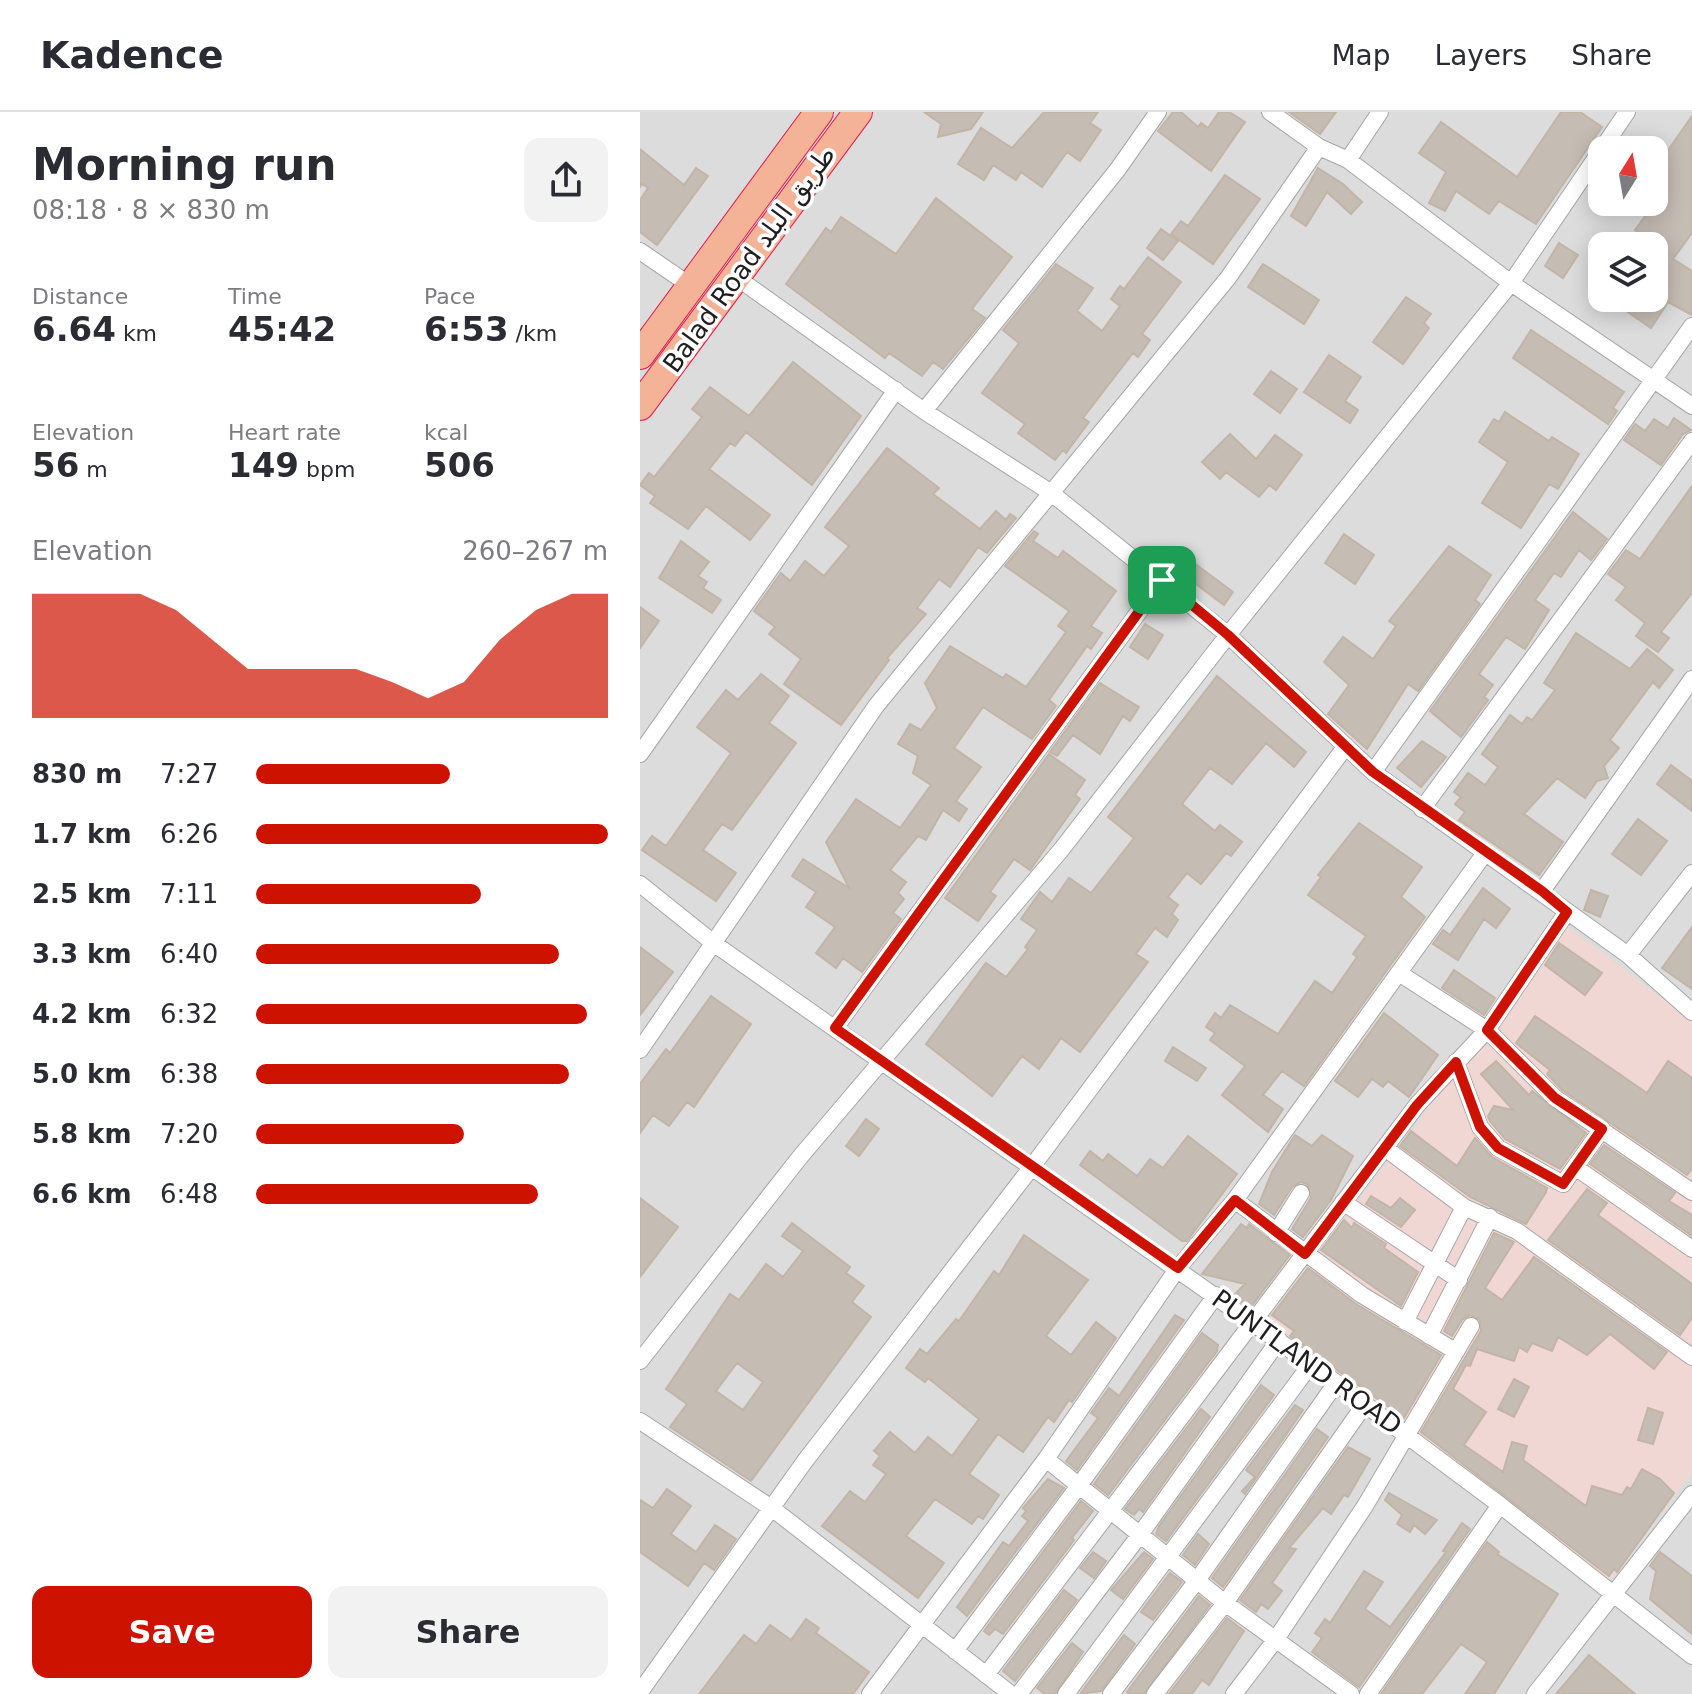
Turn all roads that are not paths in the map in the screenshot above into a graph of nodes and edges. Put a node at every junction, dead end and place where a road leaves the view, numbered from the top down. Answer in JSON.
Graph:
{"nodes":[{"id":1,"x":819,"y":112,"type":"edge"},
{"id":2,"x":858,"y":112,"type":"edge"},
{"id":3,"x":1158,"y":112,"type":"edge"},
{"id":4,"x":1270,"y":112,"type":"edge"},
{"id":5,"x":1380,"y":112,"type":"edge"},
{"id":6,"x":1627,"y":112,"type":"edge"},
{"id":7,"x":1319,"y":147,"type":"junction"},
{"id":8,"x":1348,"y":160,"type":"junction"},
{"id":9,"x":640,"y":251,"type":"edge"},
{"id":10,"x":736,"y":277,"type":"junction"},
{"id":11,"x":1511,"y":283,"type":"junction"},
{"id":12,"x":691,"y":286,"type":"junction"},
{"id":13,"x":1692,"y":326,"type":"edge"},
{"id":14,"x":640,"y":355,"type":"edge"},
{"id":15,"x":1654,"y":383,"type":"junction"},
{"id":16,"x":896,"y":390,"type":"junction"},
{"id":17,"x":640,"y":406,"type":"edge"},
{"id":18,"x":1692,"y":406,"type":"edge"},
{"id":19,"x":924,"y":411,"type":"junction"},
{"id":20,"x":1692,"y":441,"type":"edge"},
{"id":21,"x":1050,"y":492,"type":"junction"},
{"id":22,"x":1162,"y":580,"type":"junction"},
{"id":23,"x":1228,"y":635,"type":"junction"},
{"id":24,"x":1692,"y":679,"type":"edge"},
{"id":25,"x":1346,"y":746,"type":"junction"},
{"id":26,"x":640,"y":754,"type":"edge"},
{"id":27,"x":1373,"y":772,"type":"junction"},
{"id":28,"x":1422,"y":809,"type":"junction"},
{"id":29,"x":1485,"y":853,"type":"junction"},
{"id":30,"x":1692,"y":873,"type":"edge"},
{"id":31,"x":640,"y":884,"type":"edge"},
{"id":32,"x":1542,"y":891,"type":"junction"},
{"id":33,"x":1567,"y":912,"type":"junction"},
{"id":34,"x":716,"y":945,"type":"junction"},
{"id":35,"x":1628,"y":955,"type":"junction"},
{"id":36,"x":1399,"y":973,"type":"junction"},
{"id":37,"x":1692,"y":1012,"type":"edge"},
{"id":38,"x":835,"y":1028,"type":"junction"},
{"id":39,"x":1487,"y":1030,"type":"junction"},
{"id":40,"x":640,"y":1050,"type":"edge"},
{"id":41,"x":881,"y":1062,"type":"junction"},
{"id":42,"x":1456,"y":1062,"type":"junction"},
{"id":43,"x":1602,"y":1129,"type":"junction"},
{"id":44,"x":1385,"y":1148,"type":"junction"},
{"id":45,"x":1575,"y":1167,"type":"junction"},
{"id":46,"x":1031,"y":1168,"type":"junction"},
{"id":47,"x":1692,"y":1192,"type":"edge"},
{"id":48,"x":1301,"y":1193,"type":"dead end"},
{"id":49,"x":1235,"y":1200,"type":"junction"},
{"id":50,"x":1343,"y":1202,"type":"junction"},
{"id":51,"x":1464,"y":1207,"type":"junction"},
{"id":52,"x":1490,"y":1217,"type":"junction"},
{"id":53,"x":1276,"y":1233,"type":"junction"},
{"id":54,"x":1692,"y":1249,"type":"edge"},
{"id":55,"x":1305,"y":1254,"type":"junction"},
{"id":56,"x":1433,"y":1264,"type":"junction"},
{"id":57,"x":1178,"y":1268,"type":"junction"},
{"id":58,"x":1459,"y":1280,"type":"junction"},
{"id":59,"x":1216,"y":1295,"type":"junction"},
{"id":60,"x":1253,"y":1321,"type":"junction"},
{"id":61,"x":1405,"y":1322,"type":"junction"},
{"id":62,"x":1471,"y":1326,"type":"dead end"},
{"id":63,"x":1429,"y":1336,"type":"junction"},
{"id":64,"x":1279,"y":1340,"type":"junction"},
{"id":65,"x":1455,"y":1351,"type":"junction"},
{"id":66,"x":1692,"y":1357,"type":"edge"},
{"id":67,"x":640,"y":1361,"type":"edge"},
{"id":68,"x":1311,"y":1364,"type":"junction"},
{"id":69,"x":1336,"y":1383,"type":"junction"},
{"id":70,"x":1365,"y":1404,"type":"junction"},
{"id":71,"x":640,"y":1421,"type":"edge"},
{"id":72,"x":1405,"y":1435,"type":"junction"},
{"id":73,"x":1046,"y":1459,"type":"junction"},
{"id":74,"x":1078,"y":1487,"type":"junction"},
{"id":75,"x":1692,"y":1494,"type":"edge"},
{"id":76,"x":1500,"y":1505,"type":"junction"},
{"id":77,"x":773,"y":1509,"type":"junction"},
{"id":78,"x":1109,"y":1512,"type":"junction"},
{"id":79,"x":1139,"y":1536,"type":"junction"},
{"id":80,"x":1169,"y":1557,"type":"junction"},
{"id":81,"x":1198,"y":1579,"type":"junction"},
{"id":82,"x":1613,"y":1595,"type":"junction"},
{"id":83,"x":1225,"y":1603,"type":"junction"},
{"id":84,"x":920,"y":1624,"type":"junction"},
{"id":85,"x":1276,"y":1639,"type":"junction"},
{"id":86,"x":955,"y":1651,"type":"junction"},
{"id":87,"x":1692,"y":1656,"type":"edge"},
{"id":88,"x":986,"y":1675,"type":"junction"},
{"id":89,"x":640,"y":1692,"type":"edge"},
{"id":90,"x":1009,"y":1693,"type":"edge"},
{"id":91,"x":870,"y":1694,"type":"edge"},
{"id":92,"x":1066,"y":1694,"type":"edge"},
{"id":93,"x":1111,"y":1694,"type":"edge"},
{"id":94,"x":1155,"y":1694,"type":"edge"},
{"id":95,"x":1234,"y":1694,"type":"edge"},
{"id":96,"x":1351,"y":1694,"type":"edge"},
{"id":97,"x":1368,"y":1694,"type":"edge"},
{"id":98,"x":1535,"y":1694,"type":"edge"}],
"edges":[{"from":1,"to":12,"type":"highway","name":"Balad Road طريق البلد"},
{"from":2,"to":10,"type":"highway","name":"Balad Road طريق البلد"},
{"from":3,"to":19,"type":"street"},
{"from":4,"to":7,"type":"street"},
{"from":5,"to":8,"type":"street"},
{"from":6,"to":11,"type":"street"},
{"from":7,"to":8,"type":"street"},
{"from":7,"to":21,"type":"street"},
{"from":8,"to":11,"type":"street"},
{"from":9,"to":12,"type":"street"},
{"from":10,"to":16,"type":"street"},
{"from":10,"to":17,"type":"highway","name":"Balad Road طريق البلد"},
{"from":11,"to":15,"type":"street"},
{"from":11,"to":23,"type":"street"},
{"from":12,"to":14,"type":"highway","name":"Balad Road طريق البلد"},
{"from":13,"to":15,"type":"street"},
{"from":15,"to":18,"type":"street"},
{"from":15,"to":27,"type":"street"},
{"from":16,"to":19,"type":"street"},
{"from":16,"to":26,"type":"street"},
{"from":19,"to":21,"type":"street"},
{"from":20,"to":28,"type":"street"},
{"from":21,"to":22,"type":"street"},
{"from":21,"to":34,"type":"street"},
{"from":22,"to":23,"type":"street"},
{"from":22,"to":38,"type":"street"},
{"from":23,"to":25,"type":"street"},
{"from":23,"to":41,"type":"street"},
{"from":24,"to":32,"type":"street"},
{"from":25,"to":27,"type":"street"},
{"from":25,"to":46,"type":"street"},
{"from":27,"to":28,"type":"street"},
{"from":28,"to":29,"type":"street"},
{"from":29,"to":32,"type":"street"},
{"from":29,"to":36,"type":"street"},
{"from":30,"to":35,"type":"street"},
{"from":31,"to":34,"type":"street","name":"PUNTLAND ROAD"},
{"from":32,"to":33,"type":"street"},
{"from":33,"to":35,"type":"street"},
{"from":33,"to":39,"type":"street"},
{"from":34,"to":38,"type":"street","name":"PUNTLAND ROAD"},
{"from":34,"to":40,"type":"street"},
{"from":35,"to":37,"type":"street"},
{"from":36,"to":39,"type":"street"},
{"from":36,"to":49,"type":"street"},
{"from":38,"to":41,"type":"street","name":"PUNTLAND ROAD"},
{"from":39,"to":42,"type":"street"},
{"from":39,"to":43,"type":"street"},
{"from":41,"to":46,"type":"street","name":"PUNTLAND ROAD"},
{"from":41,"to":67,"type":"street"},
{"from":42,"to":44,"type":"street"},
{"from":42,"to":45,"type":"street"},
{"from":43,"to":45,"type":"street"},
{"from":43,"to":47,"type":"street"},
{"from":44,"to":50,"type":"street"},
{"from":44,"to":51,"type":"street"},
{"from":45,"to":54,"type":"street"},
{"from":46,"to":57,"type":"street","name":"PUNTLAND ROAD"},
{"from":46,"to":77,"type":"street"},
{"from":48,"to":53,"type":"street"},
{"from":49,"to":53,"type":"street"},
{"from":49,"to":57,"type":"street"},
{"from":50,"to":55,"type":"street"},
{"from":50,"to":56,"type":"street"},
{"from":51,"to":52,"type":"street"},
{"from":51,"to":56,"type":"street"},
{"from":52,"to":58,"type":"street"},
{"from":52,"to":66,"type":"street"},
{"from":53,"to":55,"type":"street"},
{"from":55,"to":60,"type":"street"},
{"from":55,"to":61,"type":"street"},
{"from":56,"to":58,"type":"street"},
{"from":56,"to":61,"type":"street"},
{"from":57,"to":59,"type":"street","name":"PUNTLAND ROAD"},
{"from":57,"to":73,"type":"street"},
{"from":58,"to":63,"type":"street"},
{"from":59,"to":60,"type":"street","name":"PUNTLAND ROAD"},
{"from":59,"to":74,"type":"street"},
{"from":60,"to":64,"type":"street","name":"PUNTLAND ROAD"},
{"from":60,"to":78,"type":"street"},
{"from":61,"to":63,"type":"street"},
{"from":62,"to":65,"type":"street"},
{"from":63,"to":65,"type":"street"},
{"from":64,"to":68,"type":"street","name":"PUNTLAND ROAD"},
{"from":64,"to":79,"type":"street"},
{"from":65,"to":72,"type":"street"},
{"from":68,"to":69,"type":"street","name":"PUNTLAND ROAD"},
{"from":68,"to":80,"type":"street"},
{"from":69,"to":70,"type":"street","name":"PUNTLAND ROAD"},
{"from":69,"to":81,"type":"street"},
{"from":70,"to":72,"type":"street","name":"PUNTLAND ROAD"},
{"from":70,"to":83,"type":"street"},
{"from":71,"to":77,"type":"street"},
{"from":72,"to":76,"type":"street","name":"PUNTLAND ROAD"},
{"from":72,"to":85,"type":"street"},
{"from":73,"to":74,"type":"street"},
{"from":73,"to":84,"type":"street"},
{"from":74,"to":78,"type":"street"},
{"from":74,"to":86,"type":"street"},
{"from":75,"to":82,"type":"street"},
{"from":76,"to":82,"type":"street","name":"PUNTLAND ROAD"},
{"from":76,"to":97,"type":"street"},
{"from":77,"to":84,"type":"street"},
{"from":77,"to":89,"type":"street"},
{"from":78,"to":79,"type":"street"},
{"from":78,"to":88,"type":"street"},
{"from":79,"to":80,"type":"street"},
{"from":79,"to":90,"type":"street"},
{"from":80,"to":81,"type":"street"},
{"from":80,"to":92,"type":"street"},
{"from":81,"to":83,"type":"street"},
{"from":81,"to":93,"type":"street"},
{"from":82,"to":87,"type":"street","name":"PUNTLAND ROAD"},
{"from":82,"to":98,"type":"street"},
{"from":83,"to":85,"type":"street"},
{"from":83,"to":94,"type":"street"},
{"from":84,"to":86,"type":"street"},
{"from":84,"to":91,"type":"street"},
{"from":85,"to":95,"type":"street"},
{"from":85,"to":96,"type":"street"},
{"from":86,"to":88,"type":"street"},
{"from":88,"to":90,"type":"street"}]}
